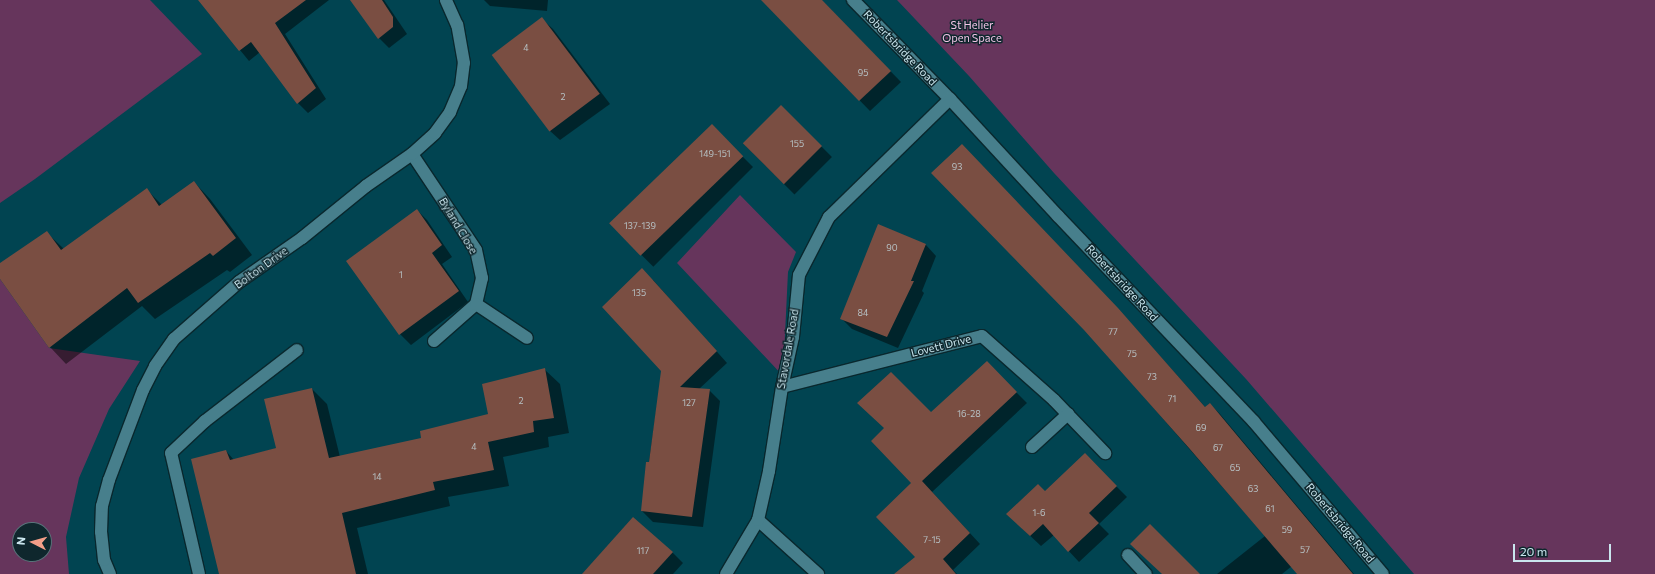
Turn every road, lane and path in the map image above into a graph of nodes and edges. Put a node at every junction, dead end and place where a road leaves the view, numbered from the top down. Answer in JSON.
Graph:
{"nodes":[{"id":1,"x":446,"y":0,"type":"edge"},
{"id":2,"x":853,"y":0,"type":"edge"},
{"id":3,"x":950,"y":99,"type":"junction"},
{"id":4,"x":412,"y":154,"type":"junction"},
{"id":5,"x":476,"y":304,"type":"junction"},
{"id":6,"x":527,"y":338,"type":"dead end"},
{"id":7,"x":434,"y":341,"type":"dead end"},
{"id":8,"x":298,"y":350,"type":"dead end"},
{"id":9,"x":782,"y":386,"type":"junction"},
{"id":10,"x":1068,"y":414,"type":"junction"},
{"id":11,"x":1032,"y":447,"type":"dead end"},
{"id":12,"x":1105,"y":453,"type":"dead end"},
{"id":13,"x":758,"y":520,"type":"junction"},
{"id":14,"x":1128,"y":555,"type":"dead end"},
{"id":15,"x":110,"y":574,"type":"edge"},
{"id":16,"x":199,"y":574,"type":"edge"},
{"id":17,"x":726,"y":574,"type":"edge"},
{"id":18,"x":818,"y":574,"type":"edge"},
{"id":19,"x":1146,"y":574,"type":"edge"},
{"id":20,"x":1383,"y":574,"type":"edge"}],
"edges":[{"from":1,"to":4,"type":"street","name":"Bolton Drive"},
{"from":2,"to":3,"type":"street","name":"Robertsbridge Road"},
{"from":3,"to":9,"type":"street","name":"Stavordale Road"},
{"from":3,"to":20,"type":"street","name":"Robertsbridge Road"},
{"from":4,"to":5,"type":"street","name":"Byland Close"},
{"from":4,"to":15,"type":"street","name":"Bolton Drive"},
{"from":5,"to":6,"type":"street"},
{"from":5,"to":7,"type":"street"},
{"from":8,"to":16,"type":"street"},
{"from":9,"to":10,"type":"street","name":"Lovett Drive"},
{"from":9,"to":13,"type":"street","name":"Stavordale Road"},
{"from":10,"to":11,"type":"street"},
{"from":10,"to":12,"type":"street","name":"Lovett Drive"},
{"from":13,"to":17,"type":"street","name":"Stavordale Road"},
{"from":13,"to":18,"type":"street"},
{"from":14,"to":19,"type":"street"}]}
